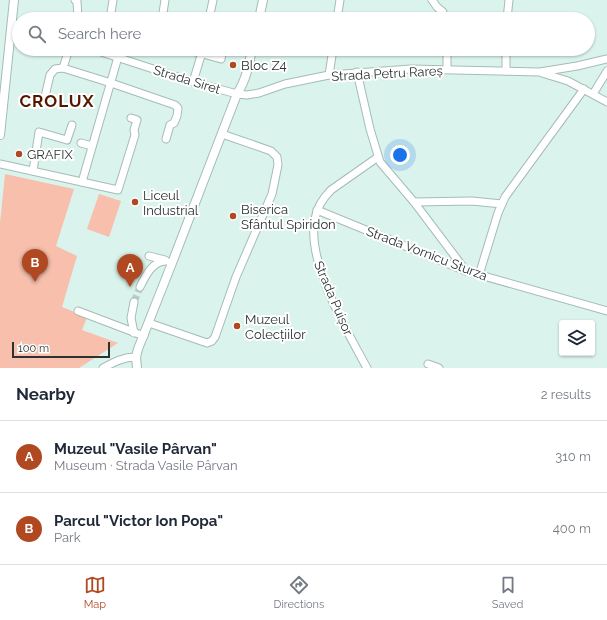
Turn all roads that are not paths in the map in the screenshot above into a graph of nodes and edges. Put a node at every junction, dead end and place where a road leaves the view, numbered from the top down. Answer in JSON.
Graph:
{"nodes":[{"id":1,"x":13,"y":0,"type":"edge"},
{"id":2,"x":76,"y":0,"type":"edge"},
{"id":3,"x":113,"y":0,"type":"edge"},
{"id":4,"x":165,"y":0,"type":"edge"},
{"id":5,"x":213,"y":0,"type":"edge"},
{"id":6,"x":263,"y":0,"type":"edge"},
{"id":7,"x":340,"y":0,"type":"edge"},
{"id":8,"x":432,"y":0,"type":"edge"},
{"id":9,"x":509,"y":0,"type":"edge"},
{"id":10,"x":14,"y":12,"type":"edge"},
{"id":11,"x":77,"y":12,"type":"edge"},
{"id":12,"x":111,"y":12,"type":"edge"},
{"id":13,"x":163,"y":12,"type":"edge"},
{"id":14,"x":210,"y":12,"type":"edge"},
{"id":15,"x":260,"y":12,"type":"edge"},
{"id":16,"x":338,"y":12,"type":"edge"},
{"id":17,"x":443,"y":12,"type":"edge"},
{"id":18,"x":508,"y":12,"type":"edge"},
{"id":19,"x":12,"y":52,"type":"edge"},
{"id":20,"x":67,"y":56,"type":"edge"},
{"id":21,"x":115,"y":56,"type":"edge"},
{"id":22,"x":201,"y":56,"type":"edge"},
{"id":23,"x":214,"y":56,"type":"edge"},
{"id":24,"x":222,"y":56,"type":"edge"},
{"id":25,"x":250,"y":56,"type":"edge"},
{"id":26,"x":332,"y":56,"type":"edge"},
{"id":27,"x":446,"y":56,"type":"edge"},
{"id":28,"x":506,"y":56,"type":"edge"},
{"id":29,"x":118,"y":57,"type":"junction"},
{"id":30,"x":607,"y":59,"type":"edge"},
{"id":31,"x":63,"y":68,"type":"junction"},
{"id":32,"x":447,"y":70,"type":"junction"},
{"id":33,"x":506,"y":71,"type":"junction"},
{"id":34,"x":607,"y":71,"type":"edge"},
{"id":35,"x":357,"y":72,"type":"junction"},
{"id":36,"x":540,"y":72,"type":"junction"},
{"id":37,"x":329,"y":75,"type":"junction"},
{"id":38,"x":193,"y":82,"type":"junction"},
{"id":39,"x":111,"y":83,"type":"junction"},
{"id":40,"x":584,"y":89,"type":"junction"},
{"id":41,"x":237,"y":94,"type":"junction"},
{"id":42,"x":593,"y":94,"type":"junction"},
{"id":43,"x":44,"y":101,"type":"dead end"},
{"id":44,"x":607,"y":102,"type":"edge"},
{"id":45,"x":131,"y":118,"type":"dead end"},
{"id":46,"x":72,"y":125,"type":"dead end"},
{"id":47,"x":222,"y":134,"type":"junction"},
{"id":48,"x":0,"y":135,"type":"edge"},
{"id":49,"x":166,"y":139,"type":"dead end"},
{"id":50,"x":81,"y":143,"type":"dead end"},
{"id":51,"x":92,"y":146,"type":"junction"},
{"id":52,"x":378,"y":158,"type":"junction"},
{"id":53,"x":0,"y":164,"type":"edge"},
{"id":54,"x":33,"y":171,"type":"junction"},
{"id":55,"x":82,"y":182,"type":"junction"},
{"id":56,"x":414,"y":202,"type":"junction"},
{"id":57,"x":502,"y":204,"type":"junction"},
{"id":58,"x":317,"y":210,"type":"junction"},
{"id":59,"x":149,"y":256,"type":"dead end"},
{"id":60,"x":169,"y":262,"type":"junction"},
{"id":61,"x":466,"y":271,"type":"junction"},
{"id":62,"x":479,"y":275,"type":"junction"},
{"id":63,"x":140,"y":287,"type":"tunnel mouth"},
{"id":64,"x":134,"y":302,"type":"tunnel mouth"},
{"id":65,"x":78,"y":310,"type":"dead end"},
{"id":66,"x":607,"y":311,"type":"edge"},
{"id":67,"x":149,"y":322,"type":"junction"},
{"id":68,"x":134,"y":332,"type":"junction"},
{"id":69,"x":144,"y":336,"type":"junction"},
{"id":70,"x":137,"y":353,"type":"junction"},
{"id":71,"x":428,"y":364,"type":"dead end"},
{"id":72,"x":103,"y":368,"type":"edge"},
{"id":73,"x":137,"y":368,"type":"edge"},
{"id":74,"x":367,"y":368,"type":"edge"},
{"id":75,"x":439,"y":368,"type":"edge"}],
"edges":[{"from":1,"to":10,"type":"main road"},
{"from":2,"to":11,"type":"street"},
{"from":3,"to":12,"type":"street"},
{"from":4,"to":13,"type":"street"},
{"from":5,"to":14,"type":"street"},
{"from":6,"to":15,"type":"main road"},
{"from":7,"to":16,"type":"street"},
{"from":8,"to":17,"type":"street"},
{"from":9,"to":18,"type":"street"},
{"from":19,"to":48,"type":"main road"},
{"from":20,"to":31,"type":"street"},
{"from":21,"to":29,"type":"street","name":"Strada Siret"},
{"from":22,"to":38,"type":"street"},
{"from":23,"to":24,"type":"street"},
{"from":25,"to":41,"type":"main road"},
{"from":26,"to":37,"type":"street"},
{"from":27,"to":32,"type":"street"},
{"from":28,"to":33,"type":"street"},
{"from":29,"to":38,"type":"street","name":"Strada Siret"},
{"from":29,"to":39,"type":"street"},
{"from":30,"to":36,"type":"street"},
{"from":31,"to":39,"type":"street"},
{"from":31,"to":43,"type":"street"},
{"from":32,"to":33,"type":"street","name":"Strada Petru Rareș"},
{"from":32,"to":35,"type":"street","name":"Strada Petru Rareș"},
{"from":33,"to":36,"type":"street","name":"Strada Petru Rareș"},
{"from":34,"to":42,"type":"street"},
{"from":35,"to":37,"type":"street","name":"Strada Petru Rareș"},
{"from":35,"to":52,"type":"street"},
{"from":36,"to":40,"type":"street"},
{"from":37,"to":41,"type":"street","name":"Strada Petru Rareș"},
{"from":38,"to":41,"type":"street","name":"Strada Siret"},
{"from":39,"to":49,"type":"street"},
{"from":39,"to":51,"type":"street"},
{"from":40,"to":42,"type":"street"},
{"from":40,"to":57,"type":"street"},
{"from":41,"to":47,"type":"main road"},
{"from":42,"to":44,"type":"street"},
{"from":45,"to":55,"type":"street"},
{"from":46,"to":54,"type":"street"},
{"from":47,"to":60,"type":"main road"},
{"from":47,"to":67,"type":"street"},
{"from":50,"to":51,"type":"street"},
{"from":51,"to":55,"type":"street"},
{"from":52,"to":56,"type":"street"},
{"from":52,"to":58,"type":"street","name":"Strada Puișor"},
{"from":53,"to":54,"type":"street"},
{"from":54,"to":55,"type":"street"},
{"from":56,"to":57,"type":"street"},
{"from":56,"to":61,"type":"street"},
{"from":57,"to":62,"type":"street"},
{"from":58,"to":61,"type":"street","name":"Strada Vornicu Sturza"},
{"from":58,"to":74,"type":"street","name":"Strada Puișor"},
{"from":59,"to":60,"type":"street"},
{"from":60,"to":63,"type":"street"},
{"from":60,"to":67,"type":"main road"},
{"from":61,"to":62,"type":"street","name":"Strada Vornicu Sturza"},
{"from":62,"to":66,"type":"street","name":"Strada Vornicu Sturza"},
{"from":64,"to":68,"type":"street"},
{"from":65,"to":68,"type":"street"},
{"from":67,"to":69,"type":"main road"},
{"from":68,"to":69,"type":"street"},
{"from":69,"to":70,"type":"main road"},
{"from":70,"to":72,"type":"street"},
{"from":70,"to":73,"type":"main road"},
{"from":71,"to":75,"type":"street"}]}
